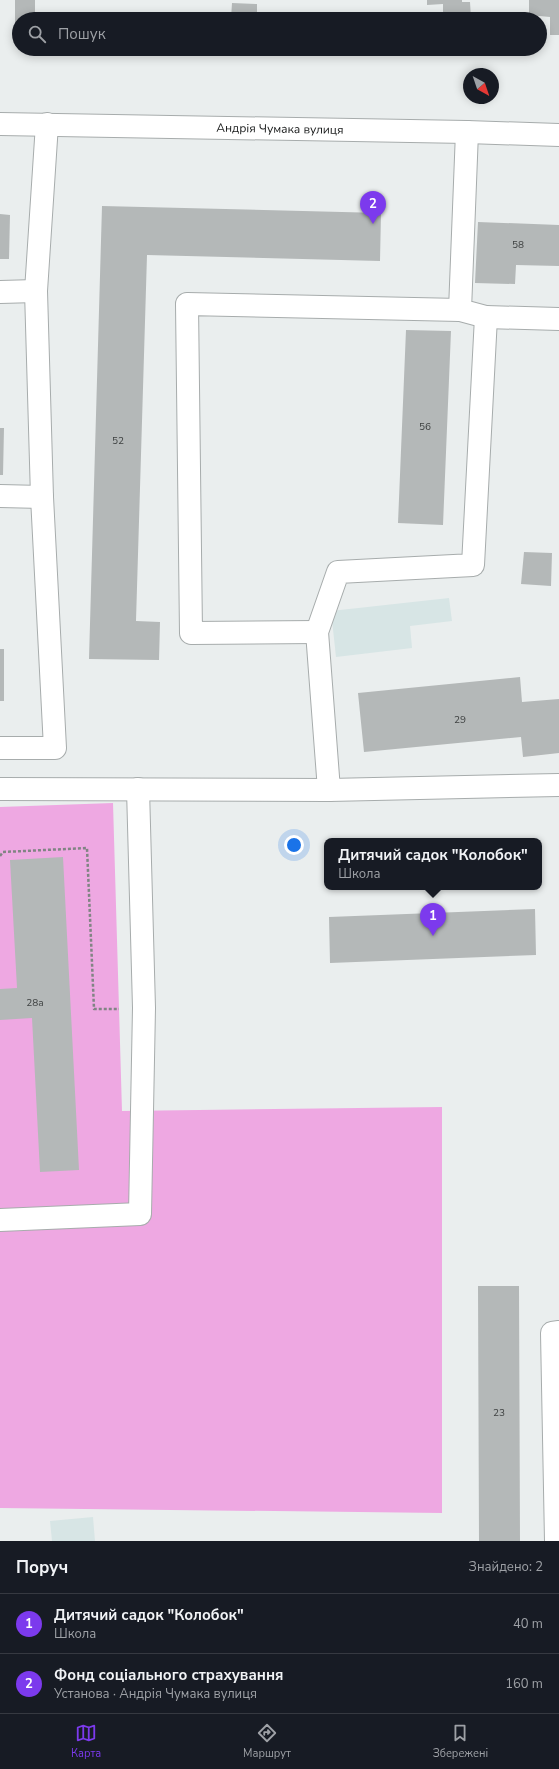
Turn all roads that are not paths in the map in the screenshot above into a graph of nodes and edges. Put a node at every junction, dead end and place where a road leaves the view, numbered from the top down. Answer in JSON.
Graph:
{"nodes":[{"id":1,"x":0,"y":124,"type":"edge"},
{"id":2,"x":47,"y":124,"type":"junction"},
{"id":3,"x":467,"y":132,"type":"junction"},
{"id":4,"x":559,"y":135,"type":"edge"},
{"id":5,"x":36,"y":291,"type":"junction"},
{"id":6,"x":0,"y":292,"type":"edge"},
{"id":7,"x":460,"y":310,"type":"junction"},
{"id":8,"x":486,"y":317,"type":"junction"},
{"id":9,"x":559,"y":319,"type":"edge"},
{"id":10,"x":0,"y":496,"type":"edge"},
{"id":11,"x":42,"y":497,"type":"junction"},
{"id":12,"x":316,"y":632,"type":"junction"},
{"id":13,"x":0,"y":748,"type":"edge"},
{"id":14,"x":559,"y":785,"type":"edge"},
{"id":15,"x":0,"y":789,"type":"edge"},
{"id":16,"x":138,"y":789,"type":"junction"},
{"id":17,"x":328,"y":790,"type":"junction"},
{"id":18,"x":0,"y":1220,"type":"edge"},
{"id":19,"x":559,"y":1332,"type":"edge"},
{"id":20,"x":556,"y":1541,"type":"edge"}],
"edges":[{"from":1,"to":2,"type":"street","name":"Андрія Чумака вулиця"},
{"from":2,"to":3,"type":"street","name":"Андрія Чумака вулиця"},
{"from":2,"to":5,"type":"street"},
{"from":3,"to":4,"type":"street","name":"Андрія Чумака вулиця"},
{"from":3,"to":7,"type":"street"},
{"from":5,"to":6,"type":"street"},
{"from":5,"to":11,"type":"street"},
{"from":7,"to":8,"type":"street"},
{"from":7,"to":12,"type":"street"},
{"from":8,"to":9,"type":"street"},
{"from":8,"to":12,"type":"street"},
{"from":10,"to":11,"type":"street"},
{"from":11,"to":13,"type":"street"},
{"from":12,"to":17,"type":"street"},
{"from":14,"to":17,"type":"street"},
{"from":15,"to":16,"type":"street"},
{"from":16,"to":17,"type":"street"},
{"from":16,"to":18,"type":"street"},
{"from":19,"to":20,"type":"street"}]}
